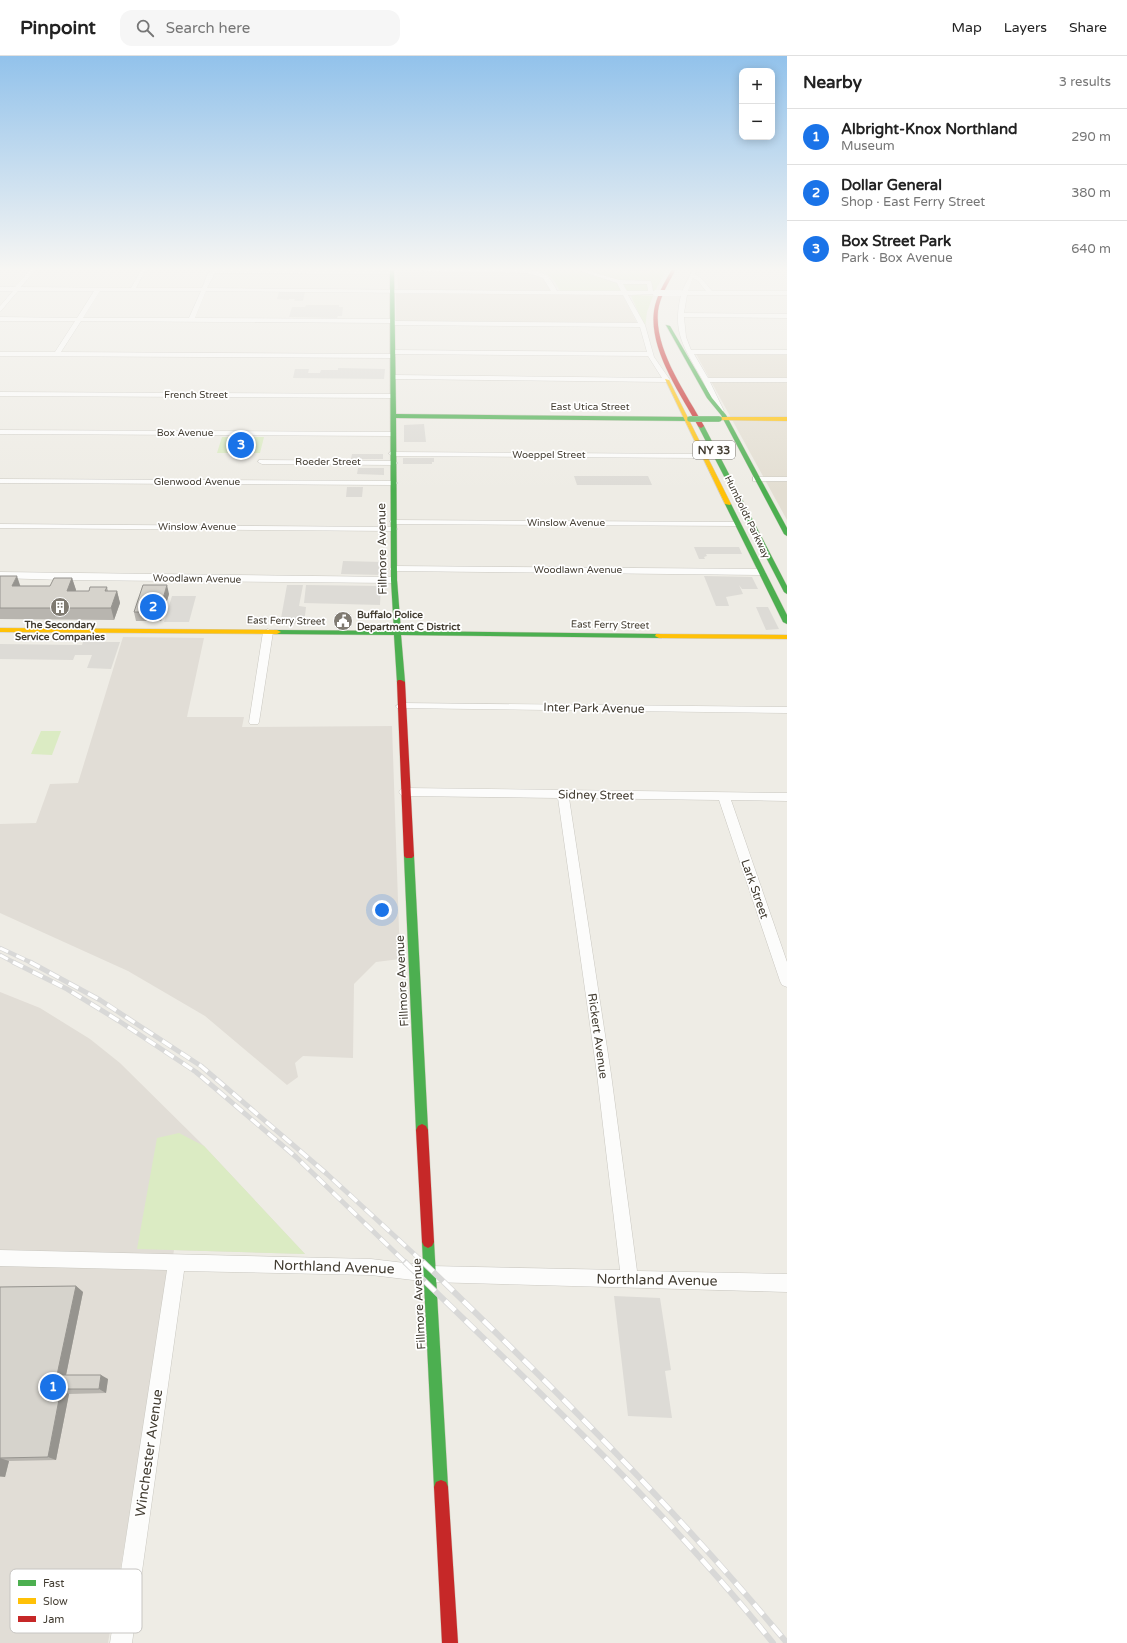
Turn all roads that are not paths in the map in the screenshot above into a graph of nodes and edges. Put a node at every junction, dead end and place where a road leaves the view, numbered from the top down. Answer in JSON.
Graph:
{"nodes":[{"id":1,"x":64,"y":343,"type":"edge"},
{"id":2,"x":393,"y":343,"type":"edge"},
{"id":3,"x":647,"y":343,"type":"edge"},
{"id":4,"x":652,"y":343,"type":"edge"},
{"id":5,"x":661,"y":343,"type":"edge"},
{"id":6,"x":671,"y":343,"type":"edge"},
{"id":7,"x":680,"y":343,"type":"edge"},
{"id":8,"x":686,"y":343,"type":"edge"},
{"id":9,"x":690,"y":352,"type":"junction"},
{"id":10,"x":787,"y":352,"type":"edge"},
{"id":11,"x":0,"y":354,"type":"edge"},
{"id":12,"x":57,"y":354,"type":"junction"},
{"id":13,"x":393,"y":354,"type":"junction"},
{"id":14,"x":650,"y":354,"type":"junction"},
{"id":15,"x":393,"y":377,"type":"junction"},
{"id":16,"x":667,"y":380,"type":"junction"},
{"id":17,"x":706,"y":380,"type":"junction"},
{"id":18,"x":787,"y":380,"type":"edge"},
{"id":19,"x":0,"y":394,"type":"edge"},
{"id":20,"x":393,"y":396,"type":"junction"},
{"id":21,"x":393,"y":416,"type":"junction"},
{"id":22,"x":722,"y":418,"type":"junction"},
{"id":23,"x":688,"y":419,"type":"junction"},
{"id":24,"x":787,"y":419,"type":"edge"},
{"id":25,"x":717,"y":430,"type":"dead end"},
{"id":26,"x":0,"y":432,"type":"edge"},
{"id":27,"x":393,"y":434,"type":"junction"},
{"id":28,"x":705,"y":456,"type":"junction"},
{"id":29,"x":394,"y":458,"type":"junction"},
{"id":30,"x":262,"y":462,"type":"dead end"},
{"id":31,"x":756,"y":479,"type":"junction"},
{"id":32,"x":787,"y":479,"type":"edge"},
{"id":33,"x":0,"y":481,"type":"edge"},
{"id":34,"x":394,"y":483,"type":"junction"},
{"id":35,"x":738,"y":524,"type":"junction"},
{"id":36,"x":784,"y":524,"type":"edge"},
{"id":37,"x":394,"y":525,"type":"junction"},
{"id":38,"x":0,"y":526,"type":"edge"},
{"id":39,"x":787,"y":534,"type":"edge"},
{"id":40,"x":394,"y":569,"type":"junction"},
{"id":41,"x":762,"y":572,"type":"junction"},
{"id":42,"x":0,"y":575,"type":"edge"},
{"id":43,"x":394,"y":580,"type":"junction"},
{"id":44,"x":787,"y":592,"type":"edge"},
{"id":45,"x":787,"y":622,"type":"edge"},
{"id":46,"x":0,"y":630,"type":"edge"},
{"id":47,"x":268,"y":632,"type":"junction"},
{"id":48,"x":397,"y":634,"type":"junction"},
{"id":49,"x":787,"y":637,"type":"edge"},
{"id":50,"x":401,"y":706,"type":"junction"},
{"id":51,"x":787,"y":710,"type":"edge"},
{"id":52,"x":254,"y":722,"type":"dead end"},
{"id":53,"x":405,"y":792,"type":"junction"},
{"id":54,"x":563,"y":795,"type":"junction"},
{"id":55,"x":724,"y":797,"type":"junction"},
{"id":56,"x":787,"y":797,"type":"edge"},
{"id":57,"x":787,"y":981,"type":"edge"},
{"id":58,"x":0,"y":1258,"type":"edge"},
{"id":59,"x":177,"y":1263,"type":"junction"},
{"id":60,"x":430,"y":1274,"type":"junction"},
{"id":61,"x":630,"y":1279,"type":"junction"},
{"id":62,"x":787,"y":1283,"type":"edge"},
{"id":63,"x":132,"y":1569,"type":"edge"},
{"id":64,"x":122,"y":1633,"type":"edge"},
{"id":65,"x":121,"y":1643,"type":"edge"},
{"id":66,"x":450,"y":1643,"type":"edge"}],
"edges":[{"from":1,"to":12,"type":"street"},
{"from":2,"to":13,"type":"main road","name":"Fillmore Avenue"},
{"from":3,"to":14,"type":"street","name":"Humboldt Parkway"},
{"from":4,"to":16,"type":"main road"},
{"from":5,"to":44,"type":"main road","number":"NY 33"},
{"from":6,"to":25,"type":"main road","number":"NY 33"},
{"from":7,"to":22,"type":"main road","number":"NY 33"},
{"from":8,"to":9,"type":"street"},
{"from":9,"to":10,"type":"street"},
{"from":9,"to":17,"type":"street"},
{"from":11,"to":12,"type":"street"},
{"from":12,"to":13,"type":"street"},
{"from":13,"to":14,"type":"street"},
{"from":13,"to":15,"type":"main road","name":"Fillmore Avenue"},
{"from":14,"to":16,"type":"street","name":"Humboldt Parkway"},
{"from":15,"to":16,"type":"street"},
{"from":15,"to":20,"type":"main road","name":"Fillmore Avenue"},
{"from":16,"to":23,"type":"main road","name":"Humboldt Parkway"},
{"from":17,"to":18,"type":"street"},
{"from":17,"to":22,"type":"street"},
{"from":19,"to":20,"type":"street","name":"French Street"},
{"from":20,"to":21,"type":"main road","name":"Fillmore Avenue"},
{"from":21,"to":23,"type":"main road","name":"East Utica Street"},
{"from":21,"to":27,"type":"main road","name":"Fillmore Avenue"},
{"from":22,"to":23,"type":"main road","name":"East Utica Street","bridge":true},
{"from":22,"to":24,"type":"main road","name":"East Utica Street"},
{"from":22,"to":31,"type":"main road"},
{"from":23,"to":28,"type":"main road","name":"Humboldt Parkway"},
{"from":26,"to":27,"type":"street","name":"Box Avenue"},
{"from":27,"to":29,"type":"main road","name":"Fillmore Avenue"},
{"from":28,"to":29,"type":"street","name":"Woeppel Street"},
{"from":28,"to":35,"type":"main road","name":"Humboldt Parkway"},
{"from":29,"to":30,"type":"street","name":"Roeder Street"},
{"from":29,"to":34,"type":"main road","name":"Fillmore Avenue"},
{"from":31,"to":32,"type":"street"},
{"from":31,"to":36,"type":"main road"},
{"from":33,"to":34,"type":"street","name":"Glenwood Avenue"},
{"from":34,"to":37,"type":"main road","name":"Fillmore Avenue"},
{"from":35,"to":37,"type":"street","name":"Winslow Avenue"},
{"from":35,"to":41,"type":"main road","name":"Humboldt Parkway"},
{"from":36,"to":39,"type":"main road"},
{"from":37,"to":38,"type":"street","name":"Winslow Avenue"},
{"from":37,"to":40,"type":"main road","name":"Fillmore Avenue"},
{"from":40,"to":41,"type":"street","name":"Woodlawn Avenue"},
{"from":40,"to":43,"type":"main road","name":"Fillmore Avenue"},
{"from":41,"to":45,"type":"main road","name":"Humboldt Parkway"},
{"from":42,"to":43,"type":"street","name":"Woodlawn Avenue"},
{"from":43,"to":48,"type":"main road","name":"Fillmore Avenue"},
{"from":46,"to":47,"type":"main road","name":"East Ferry Street"},
{"from":47,"to":48,"type":"main road","name":"East Ferry Street"},
{"from":47,"to":52,"type":"street"},
{"from":48,"to":49,"type":"main road","name":"East Ferry Street"},
{"from":48,"to":50,"type":"main road","name":"Fillmore Avenue"},
{"from":50,"to":51,"type":"street","name":"Inter Park Avenue"},
{"from":50,"to":53,"type":"main road","name":"Fillmore Avenue"},
{"from":53,"to":54,"type":"street","name":"Sidney Street"},
{"from":53,"to":60,"type":"main road","name":"Fillmore Avenue"},
{"from":54,"to":55,"type":"street","name":"Sidney Street"},
{"from":54,"to":61,"type":"street","name":"Rickert Avenue"},
{"from":55,"to":56,"type":"street","name":"Sidney Street"},
{"from":55,"to":57,"type":"street","name":"Lark Street"},
{"from":58,"to":59,"type":"street","name":"Northland Avenue"},
{"from":59,"to":60,"type":"street","name":"Northland Avenue"},
{"from":59,"to":63,"type":"street","name":"Winchester Avenue"},
{"from":60,"to":61,"type":"street","name":"Northland Avenue"},
{"from":60,"to":66,"type":"main road","name":"Fillmore Avenue"},
{"from":61,"to":62,"type":"street","name":"Northland Avenue"},
{"from":64,"to":65,"type":"street","name":"Winchester Avenue"}]}
